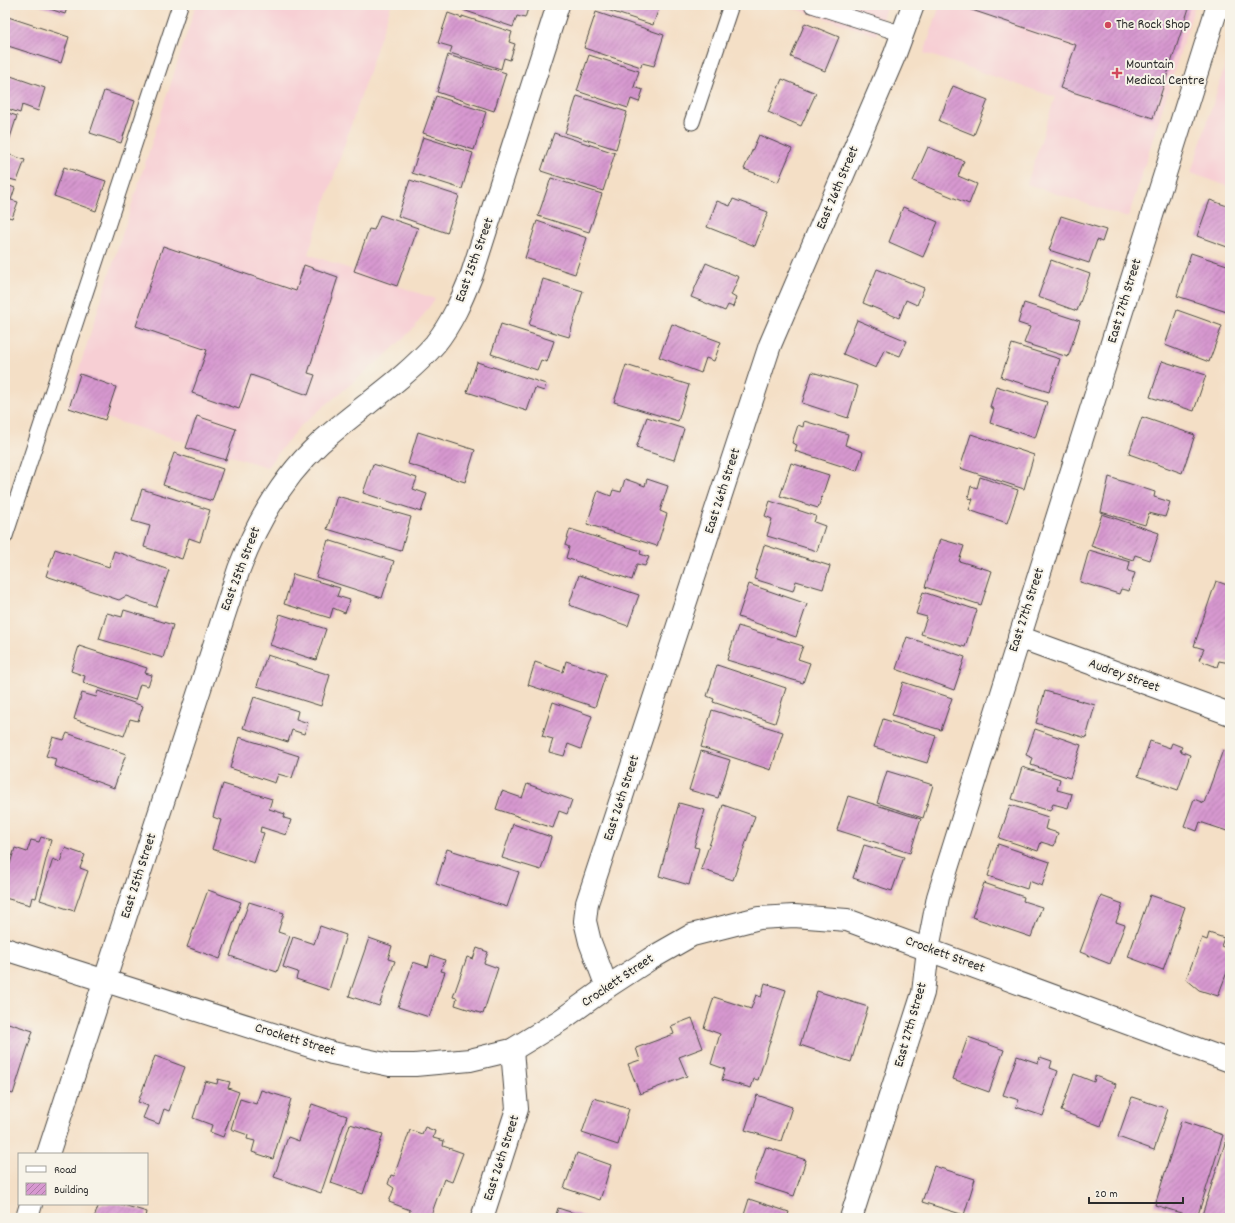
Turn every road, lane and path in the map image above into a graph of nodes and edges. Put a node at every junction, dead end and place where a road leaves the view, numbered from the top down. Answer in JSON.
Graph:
{"nodes":[{"id":1,"x":180,"y":5,"type":"edge"},
{"id":2,"x":558,"y":5,"type":"edge"},
{"id":3,"x":732,"y":5,"type":"edge"},
{"id":4,"x":812,"y":5,"type":"edge"},
{"id":5,"x":913,"y":5,"type":"edge"},
{"id":6,"x":1218,"y":5,"type":"edge"},
{"id":7,"x":903,"y":34,"type":"junction"},
{"id":8,"x":692,"y":122,"type":"dead end"},
{"id":9,"x":5,"y":536,"type":"edge"},
{"id":10,"x":1019,"y":637,"type":"junction"},
{"id":11,"x":1230,"y":714,"type":"edge"},
{"id":12,"x":5,"y":949,"type":"edge"},
{"id":13,"x":928,"y":949,"type":"junction"},
{"id":14,"x":105,"y":980,"type":"junction"},
{"id":15,"x":607,"y":987,"type":"junction"},
{"id":16,"x":512,"y":1050,"type":"junction"},
{"id":17,"x":1230,"y":1061,"type":"edge"},
{"id":18,"x":48,"y":1153,"type":"edge"},
{"id":19,"x":32,"y":1205,"type":"edge"},
{"id":20,"x":27,"y":1218,"type":"edge"},
{"id":21,"x":482,"y":1218,"type":"edge"},
{"id":22,"x":851,"y":1218,"type":"edge"}],
"edges":[{"from":1,"to":9,"type":"lane"},
{"from":2,"to":14,"type":"street","name":"East 25th Street"},
{"from":3,"to":8,"type":"lane"},
{"from":4,"to":7,"type":"lane"},
{"from":5,"to":7,"type":"street","name":"East 26th Street"},
{"from":6,"to":10,"type":"street","name":"East 27th Street"},
{"from":7,"to":15,"type":"street","name":"East 26th Street"},
{"from":10,"to":11,"type":"street","name":"Audrey Street"},
{"from":10,"to":13,"type":"street","name":"East 27th Street"},
{"from":12,"to":14,"type":"street","name":"Crockett Street"},
{"from":13,"to":15,"type":"street","name":"Crockett Street"},
{"from":13,"to":17,"type":"street","name":"Crockett Street"},
{"from":13,"to":22,"type":"street","name":"East 27th Street"},
{"from":14,"to":16,"type":"street","name":"Crockett Street"},
{"from":14,"to":18,"type":"street","name":"East 25th Street"},
{"from":15,"to":16,"type":"street","name":"Crockett Street"},
{"from":16,"to":21,"type":"street","name":"East 26th Street"},
{"from":19,"to":20,"type":"street"}]}
